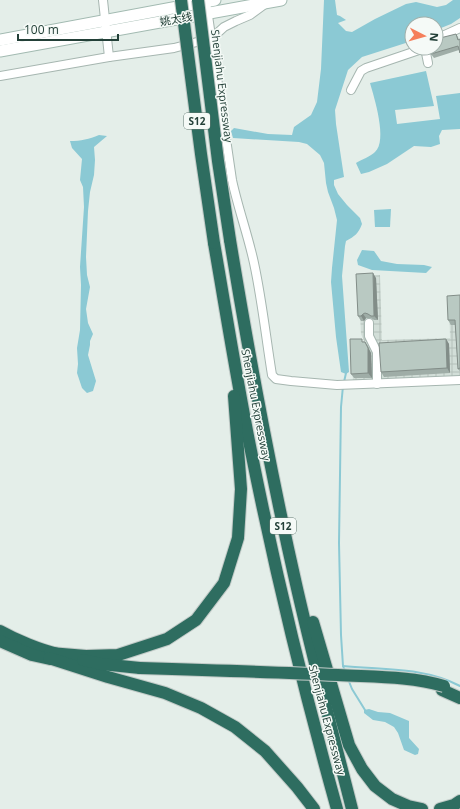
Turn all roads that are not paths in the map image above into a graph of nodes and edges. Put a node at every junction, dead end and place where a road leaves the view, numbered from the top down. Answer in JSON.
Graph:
{"nodes":[{"id":1,"x":103,"y":0,"type":"edge"},
{"id":2,"x":181,"y":0,"type":"edge"},
{"id":3,"x":281,"y":0,"type":"edge"},
{"id":4,"x":207,"y":1,"type":"edge"},
{"id":5,"x":267,"y":2,"type":"junction"},
{"id":6,"x":208,"y":13,"type":"junction"},
{"id":7,"x":105,"y":26,"type":"junction"},
{"id":8,"x":460,"y":28,"type":"edge"},
{"id":9,"x":444,"y":35,"type":"edge"},
{"id":10,"x":212,"y":38,"type":"junction"},
{"id":11,"x":0,"y":40,"type":"edge"},
{"id":12,"x":0,"y":51,"type":"edge"},
{"id":13,"x":404,"y":55,"type":"edge"},
{"id":14,"x":109,"y":56,"type":"junction"},
{"id":15,"x":426,"y":56,"type":"edge"},
{"id":16,"x":428,"y":63,"type":"dead end"},
{"id":17,"x":0,"y":76,"type":"edge"},
{"id":18,"x":351,"y":90,"type":"dead end"},
{"id":19,"x":369,"y":323,"type":"dead end"},
{"id":20,"x":230,"y":336,"type":"junction"},
{"id":21,"x":460,"y":380,"type":"edge"},
{"id":22,"x":377,"y":384,"type":"junction"},
{"id":23,"x":280,"y":513,"type":"junction"},
{"id":24,"x":0,"y":631,"type":"edge"},
{"id":25,"x":0,"y":641,"type":"edge"},
{"id":26,"x":50,"y":656,"type":"junction"},
{"id":27,"x":443,"y":688,"type":"junction"},
{"id":28,"x":460,"y":693,"type":"edge"},
{"id":29,"x":460,"y":698,"type":"edge"},
{"id":30,"x":460,"y":801,"type":"edge"},
{"id":31,"x":314,"y":809,"type":"edge"},
{"id":32,"x":337,"y":809,"type":"edge"},
{"id":33,"x":352,"y":809,"type":"edge"},
{"id":34,"x":422,"y":809,"type":"edge"},
{"id":35,"x":440,"y":809,"type":"edge"}],
"edges":[{"from":1,"to":7,"type":"street"},
{"from":2,"to":20,"type":"highway","name":"Shenjiahu Expressway","number":"S12","bridge":true},
{"from":3,"to":5,"type":"main road","name":"姚太线"},
{"from":4,"to":6,"type":"street"},
{"from":4,"to":7,"type":"main road","name":"姚太线"},
{"from":4,"to":23,"type":"highway","name":"Shenjiahu Expressway","number":"S12","bridge":true},
{"from":5,"to":6,"type":"main road","name":"姚太线"},
{"from":5,"to":10,"type":"street"},
{"from":6,"to":7,"type":"main road","name":"姚太线"},
{"from":6,"to":10,"type":"street"},
{"from":7,"to":11,"type":"main road","name":"姚太线"},
{"from":7,"to":12,"type":"main road","name":"姚太线"},
{"from":7,"to":14,"type":"street"},
{"from":8,"to":9,"type":"street"},
{"from":10,"to":14,"type":"street"},
{"from":10,"to":22,"type":"street"},
{"from":13,"to":18,"type":"street"},
{"from":14,"to":17,"type":"street"},
{"from":15,"to":16,"type":"street"},
{"from":19,"to":22,"type":"street"},
{"from":20,"to":26,"type":"highway"},
{"from":20,"to":32,"type":"highway","name":"Shenjiahu Expressway","number":"S12"},
{"from":21,"to":22,"type":"street"},
{"from":23,"to":33,"type":"highway","name":"Shenjiahu Expressway","number":"S12"},
{"from":23,"to":34,"type":"highway"},
{"from":24,"to":26,"type":"highway"},
{"from":25,"to":26,"type":"highway"},
{"from":26,"to":27,"type":"highway"},
{"from":26,"to":31,"type":"highway"},
{"from":27,"to":28,"type":"highway"},
{"from":27,"to":29,"type":"highway"},
{"from":30,"to":35,"type":"highway"}]}
